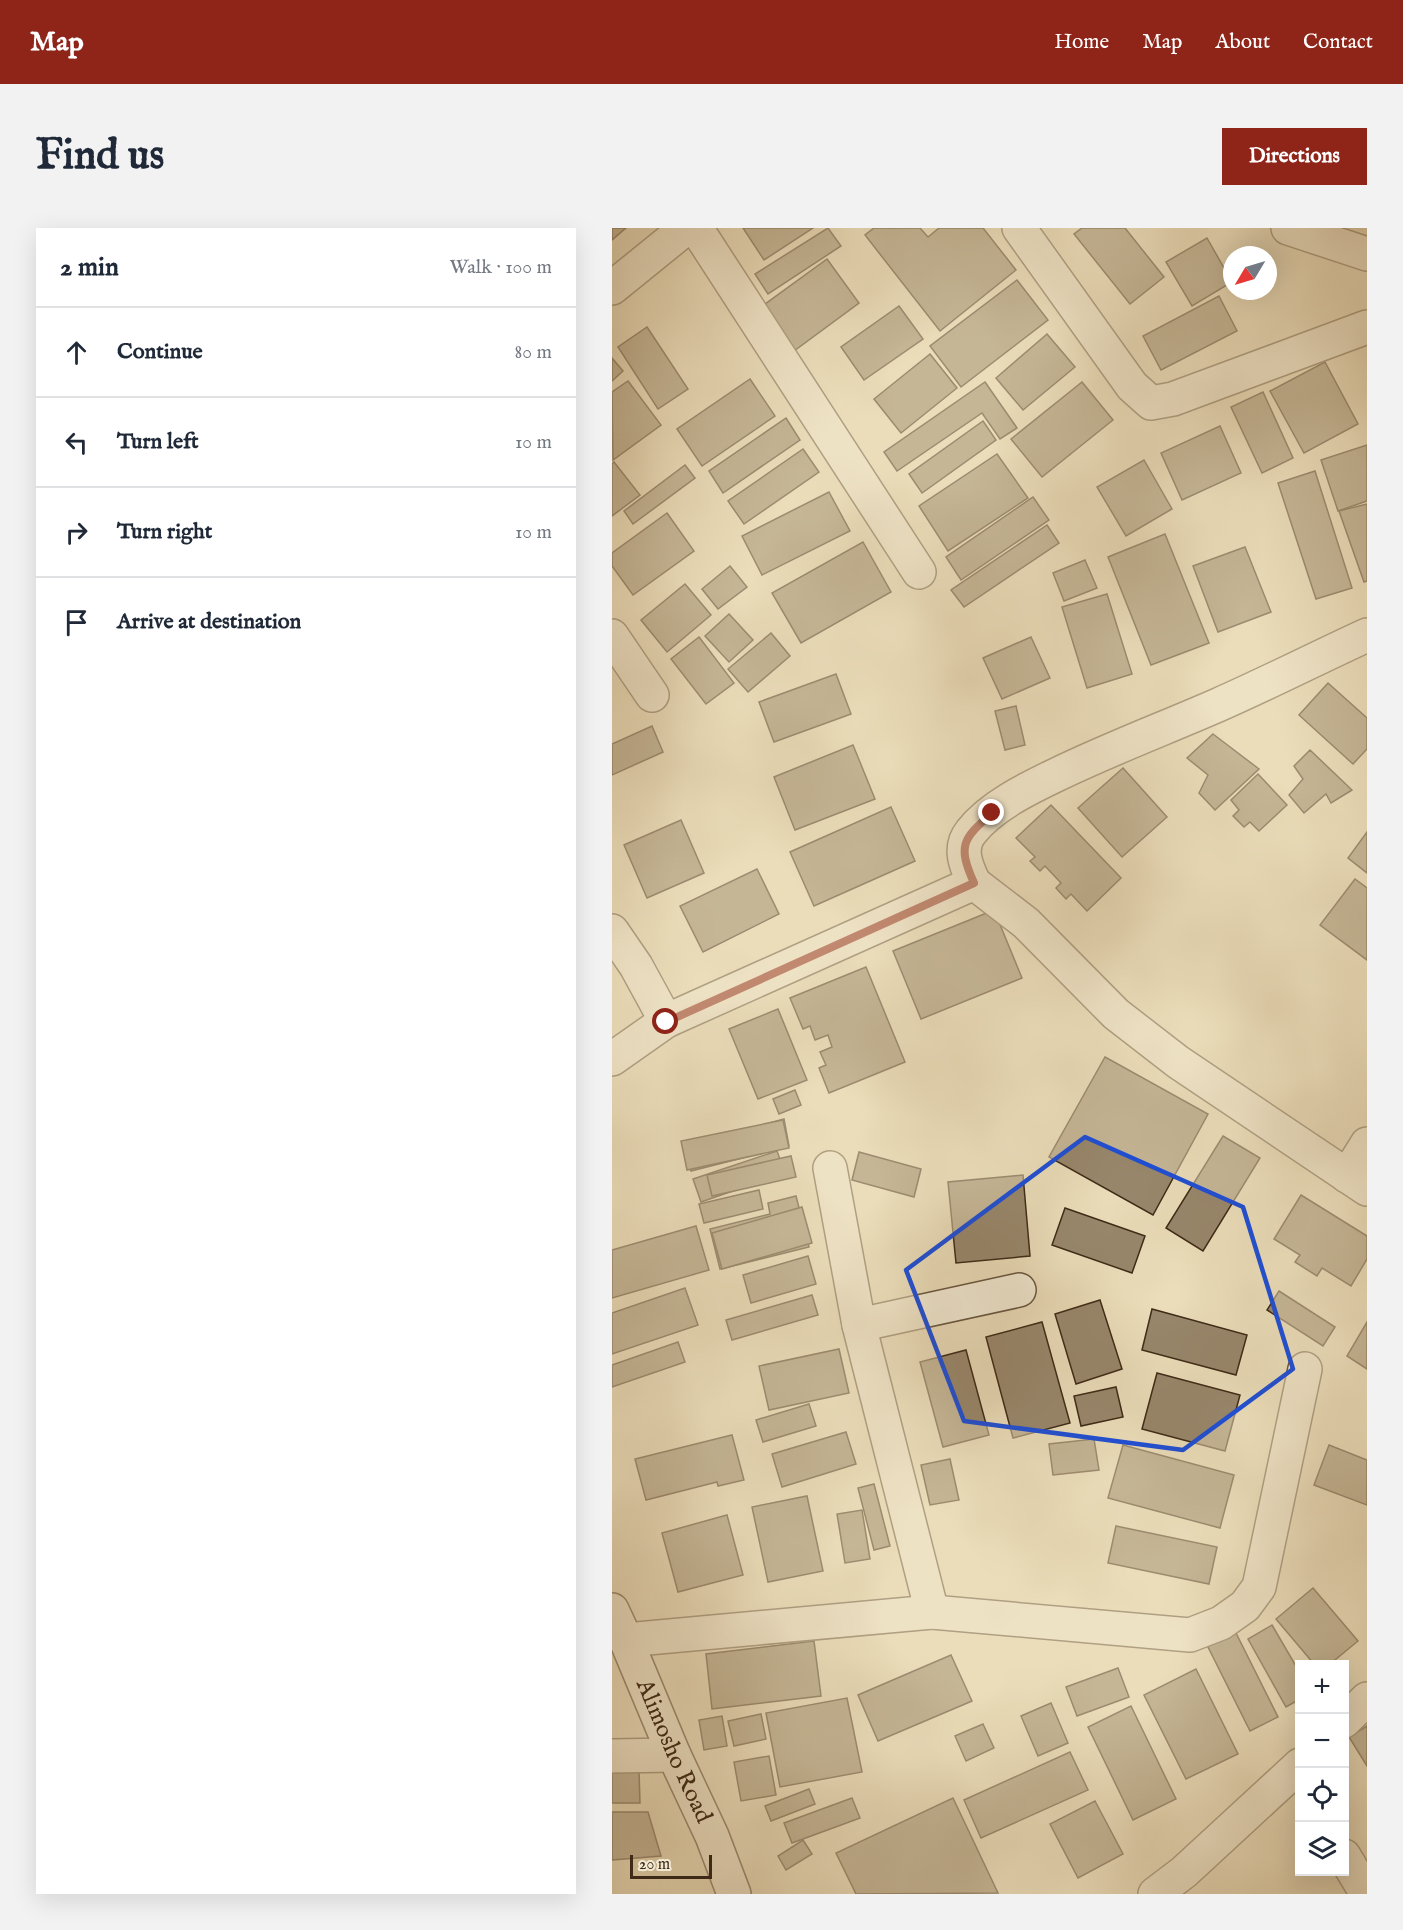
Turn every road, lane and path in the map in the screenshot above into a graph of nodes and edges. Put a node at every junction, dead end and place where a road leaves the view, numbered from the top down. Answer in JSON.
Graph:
{"nodes":[{"id":1,"x":686,"y":228,"type":"edge"},
{"id":2,"x":696,"y":228,"type":"edge"},
{"id":3,"x":1019,"y":228,"type":"edge"},
{"id":4,"x":1288,"y":228,"type":"edge"},
{"id":5,"x":1367,"y":254,"type":"edge"},
{"id":6,"x":612,"y":288,"type":"edge"},
{"id":7,"x":1367,"y":327,"type":"edge"},
{"id":8,"x":919,"y":572,"type":"dead end"},
{"id":9,"x":1367,"y":635,"type":"edge"},
{"id":10,"x":612,"y":636,"type":"edge"},
{"id":11,"x":652,"y":695,"type":"dead end"},
{"id":12,"x":974,"y":883,"type":"junction"},
{"id":13,"x":612,"y":931,"type":"edge"},
{"id":14,"x":666,"y":1022,"type":"junction"},
{"id":15,"x":612,"y":1059,"type":"edge"},
{"id":16,"x":1367,"y":1144,"type":"edge"},
{"id":17,"x":830,"y":1168,"type":"dead end"},
{"id":18,"x":1357,"y":1183,"type":"edge"},
{"id":19,"x":1019,"y":1290,"type":"dead end"},
{"id":20,"x":860,"y":1325,"type":"junction"},
{"id":21,"x":1305,"y":1369,"type":"dead end"},
{"id":22,"x":612,"y":1610,"type":"edge"},
{"id":23,"x":932,"y":1612,"type":"junction"},
{"id":24,"x":626,"y":1640,"type":"junction"},
{"id":25,"x":1367,"y":1700,"type":"edge"},
{"id":26,"x":1349,"y":1716,"type":"edge"},
{"id":27,"x":674,"y":1755,"type":"junction"},
{"id":28,"x":612,"y":1756,"type":"edge"},
{"id":29,"x":1295,"y":1775,"type":"edge"},
{"id":30,"x":1349,"y":1864,"type":"edge"},
{"id":31,"x":734,"y":1894,"type":"edge"},
{"id":32,"x":1155,"y":1894,"type":"edge"},
{"id":33,"x":1367,"y":1894,"type":"edge"}],
"edges":[{"from":1,"to":6,"type":"street"},
{"from":2,"to":8,"type":"street"},
{"from":3,"to":7,"type":"street"},
{"from":4,"to":5,"type":"street"},
{"from":9,"to":12,"type":"street"},
{"from":10,"to":11,"type":"street"},
{"from":12,"to":14,"type":"street"},
{"from":12,"to":18,"type":"street"},
{"from":13,"to":14,"type":"street"},
{"from":14,"to":15,"type":"street"},
{"from":16,"to":18,"type":"street"},
{"from":17,"to":20,"type":"street"},
{"from":19,"to":20,"type":"street"},
{"from":20,"to":23,"type":"street"},
{"from":21,"to":23,"type":"street"},
{"from":22,"to":24,"type":"street","name":"Alimosho Road"},
{"from":23,"to":24,"type":"street"},
{"from":24,"to":27,"type":"street","name":"Alimosho Road"},
{"from":25,"to":26,"type":"street"},
{"from":27,"to":28,"type":"street"},
{"from":27,"to":31,"type":"street","name":"Alimosho Road"},
{"from":29,"to":32,"type":"street"},
{"from":30,"to":33,"type":"street"}]}
